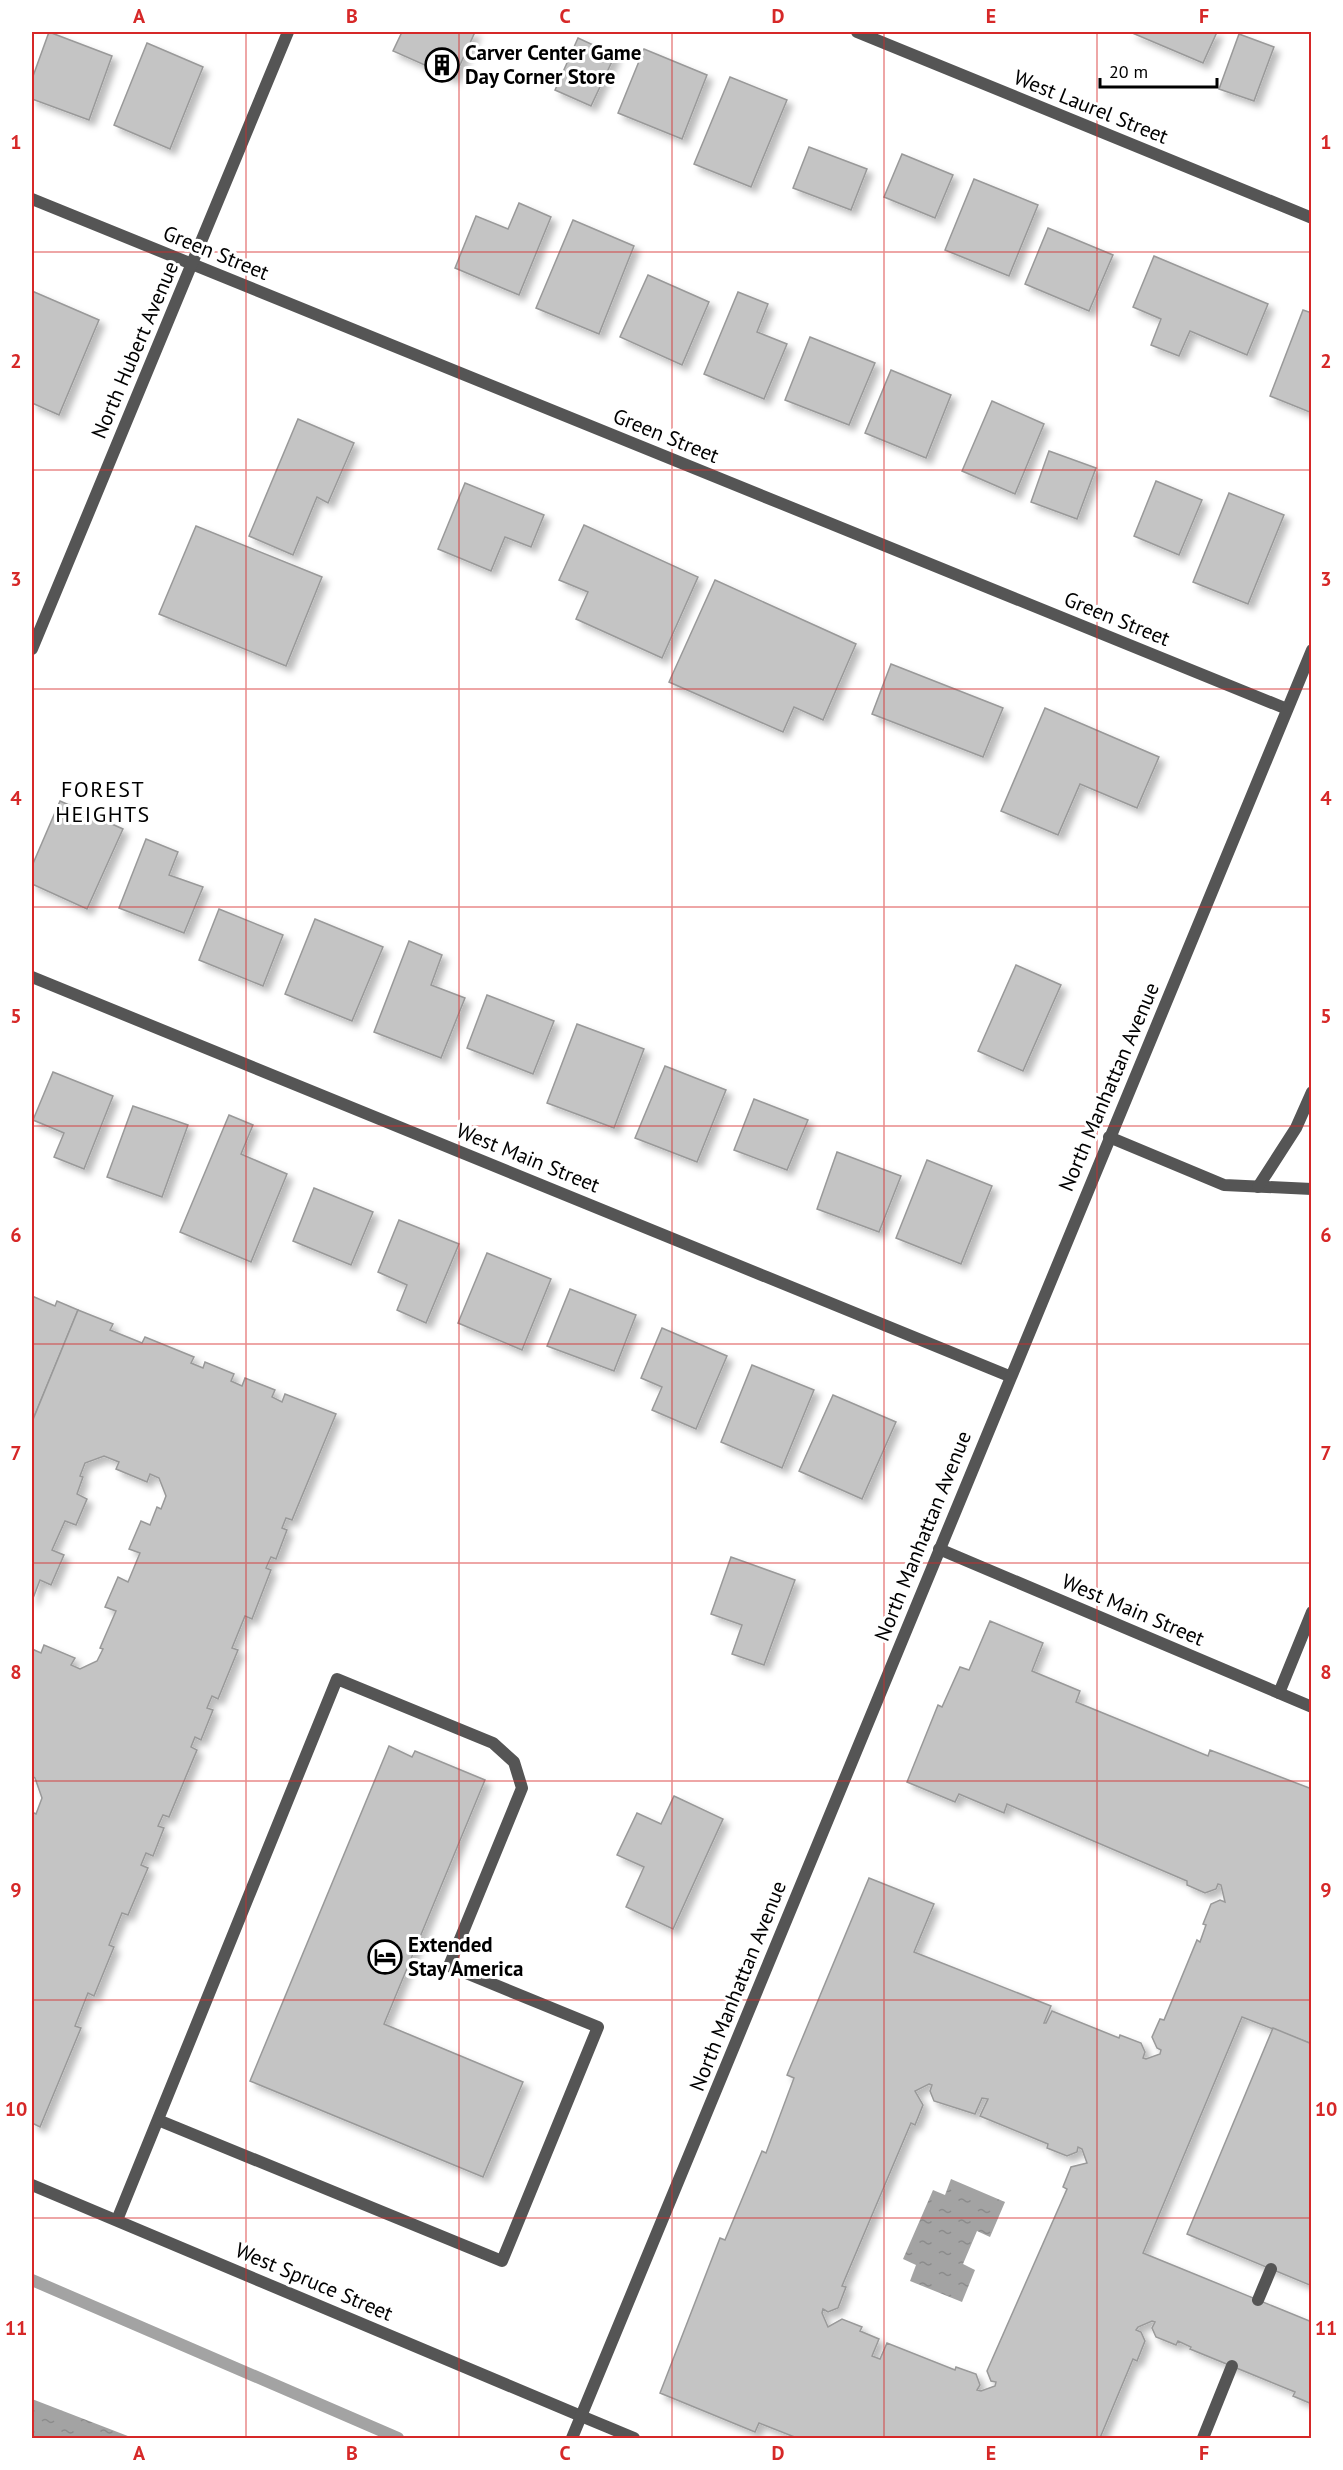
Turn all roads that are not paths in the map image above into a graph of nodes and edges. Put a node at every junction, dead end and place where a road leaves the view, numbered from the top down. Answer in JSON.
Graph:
{"nodes":[{"id":1,"x":288,"y":32,"type":"edge"},
{"id":2,"x":857,"y":32,"type":"edge"},
{"id":3,"x":32,"y":199,"type":"edge"},
{"id":4,"x":1311,"y":218,"type":"edge"},
{"id":5,"x":192,"y":265,"type":"junction"},
{"id":6,"x":32,"y":649,"type":"edge"},
{"id":7,"x":1311,"y":650,"type":"edge"},
{"id":8,"x":1287,"y":709,"type":"junction"},
{"id":9,"x":32,"y":977,"type":"edge"},
{"id":10,"x":1311,"y":1092,"type":"edge"},
{"id":11,"x":1109,"y":1137,"type":"junction"},
{"id":12,"x":1258,"y":1187,"type":"junction"},
{"id":13,"x":1311,"y":1189,"type":"edge"},
{"id":14,"x":1009,"y":1376,"type":"junction"},
{"id":15,"x":939,"y":1549,"type":"junction"},
{"id":16,"x":1311,"y":1612,"type":"edge"},
{"id":17,"x":1279,"y":1693,"type":"junction"},
{"id":18,"x":1311,"y":1707,"type":"edge"},
{"id":19,"x":158,"y":2120,"type":"junction"},
{"id":20,"x":32,"y":2186,"type":"edge"},
{"id":21,"x":117,"y":2220,"type":"junction"},
{"id":22,"x":1271,"y":2269,"type":"dead end"},
{"id":23,"x":1258,"y":2300,"type":"dead end"},
{"id":24,"x":1232,"y":2366,"type":"dead end"},
{"id":25,"x":581,"y":2416,"type":"junction"},
{"id":26,"x":572,"y":2439,"type":"edge"},
{"id":27,"x":634,"y":2439,"type":"edge"},
{"id":28,"x":1203,"y":2439,"type":"edge"}],
"edges":[{"from":1,"to":5,"type":"street","name":"North Hubert Avenue"},
{"from":2,"to":4,"type":"street","name":"West Laurel Street"},
{"from":3,"to":5,"type":"street","name":"Green Street"},
{"from":5,"to":6,"type":"street","name":"North Hubert Avenue"},
{"from":5,"to":8,"type":"street","name":"Green Street"},
{"from":7,"to":8,"type":"street","name":"North Manhattan Avenue"},
{"from":8,"to":11,"type":"street","name":"North Manhattan Avenue"},
{"from":9,"to":14,"type":"street","name":"West Main Street"},
{"from":10,"to":12,"type":"street"},
{"from":11,"to":12,"type":"street"},
{"from":11,"to":14,"type":"street","name":"North Manhattan Avenue"},
{"from":12,"to":13,"type":"street"},
{"from":14,"to":15,"type":"street","name":"North Manhattan Avenue"},
{"from":15,"to":17,"type":"street","name":"West Main Street"},
{"from":15,"to":25,"type":"street","name":"North Manhattan Avenue"},
{"from":16,"to":17,"type":"street"},
{"from":17,"to":18,"type":"street","name":"West Main Street"},
{"from":19,"to":19,"type":"street"},
{"from":19,"to":21,"type":"street"},
{"from":20,"to":21,"type":"street","name":"West Spruce Street"},
{"from":21,"to":25,"type":"street","name":"West Spruce Street"},
{"from":22,"to":23,"type":"street"},
{"from":24,"to":28,"type":"street"},
{"from":25,"to":26,"type":"street","name":"North Manhattan Avenue"},
{"from":25,"to":27,"type":"street","name":"West Spruce Street"}]}
